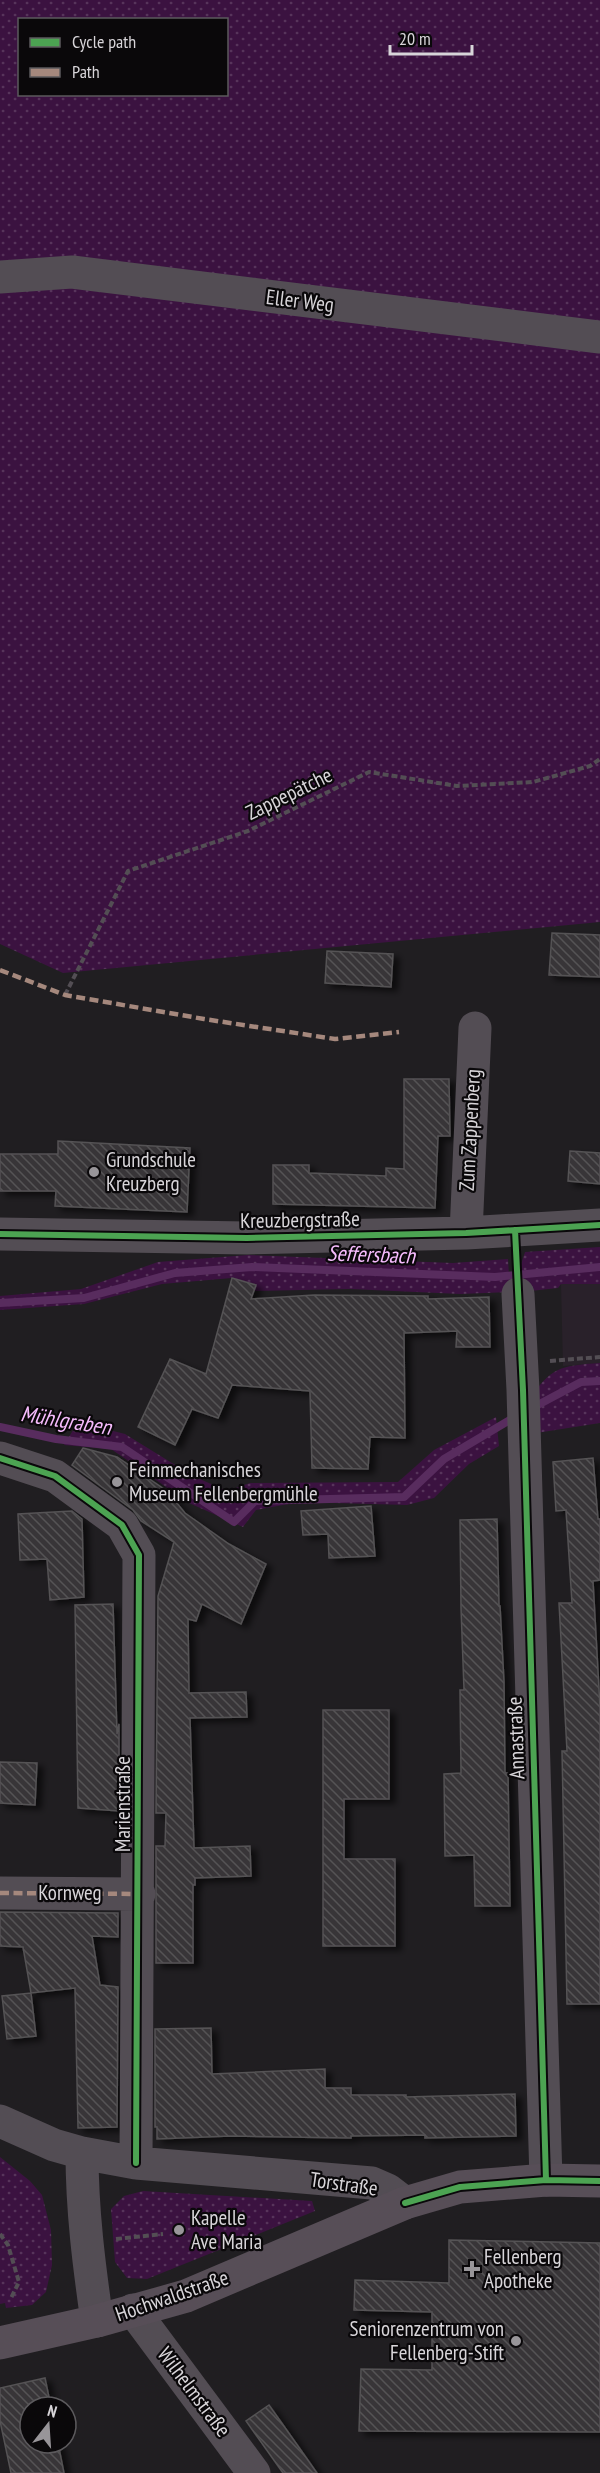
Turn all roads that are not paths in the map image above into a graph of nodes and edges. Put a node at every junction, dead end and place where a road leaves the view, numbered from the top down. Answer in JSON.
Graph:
{"nodes":[{"id":1,"x":0,"y":277,"type":"edge"},
{"id":2,"x":600,"y":337,"type":"edge"},
{"id":3,"x":475,"y":1028,"type":"dead end"},
{"id":4,"x":600,"y":1225,"type":"edge"},
{"id":5,"x":466,"y":1233,"type":"junction"},
{"id":6,"x":0,"y":1234,"type":"edge"},
{"id":7,"x":518,"y":1294,"type":"dead end"},
{"id":8,"x":0,"y":1458,"type":"edge"},
{"id":9,"x":0,"y":1893,"type":"edge"},
{"id":10,"x":139,"y":1893,"type":"junction"},
{"id":11,"x":0,"y":2121,"type":"edge"},
{"id":12,"x":82,"y":2153,"type":"junction"},
{"id":13,"x":136,"y":2163,"type":"junction"},
{"id":14,"x":546,"y":2180,"type":"junction"},
{"id":15,"x":600,"y":2181,"type":"edge"},
{"id":16,"x":405,"y":2203,"type":"junction"},
{"id":17,"x":133,"y":2310,"type":"junction"},
{"id":18,"x":97,"y":2321,"type":"junction"},
{"id":19,"x":0,"y":2343,"type":"edge"},
{"id":20,"x":254,"y":2473,"type":"edge"}],
"edges":[{"from":1,"to":2,"type":"street","name":"Eller Weg"},
{"from":3,"to":5,"type":"street","name":"Zum Zappenberg"},
{"from":4,"to":5,"type":"street","name":"Kreuzbergstraße"},
{"from":5,"to":6,"type":"street","name":"Kreuzbergstraße"},
{"from":7,"to":14,"type":"street","name":"Annastraße"},
{"from":8,"to":10,"type":"street","name":"Marienstraße"},
{"from":9,"to":10,"type":"street","name":"Kornweg"},
{"from":10,"to":13,"type":"street","name":"Marienstraße"},
{"from":11,"to":12,"type":"street","name":"Torstraße"},
{"from":12,"to":13,"type":"street","name":"Torstraße"},
{"from":12,"to":18,"type":"street"},
{"from":13,"to":16,"type":"street","name":"Torstraße"},
{"from":14,"to":15,"type":"main road","name":"Torstraße"},
{"from":14,"to":16,"type":"main road","name":"Torstraße"},
{"from":16,"to":17,"type":"main road","name":"Hochwaldstraße"},
{"from":17,"to":18,"type":"main road","name":"Hochwaldstraße"},
{"from":17,"to":20,"type":"street","name":"Wilhelmstraße"},
{"from":18,"to":19,"type":"main road","name":"Hochwaldstraße"}]}
